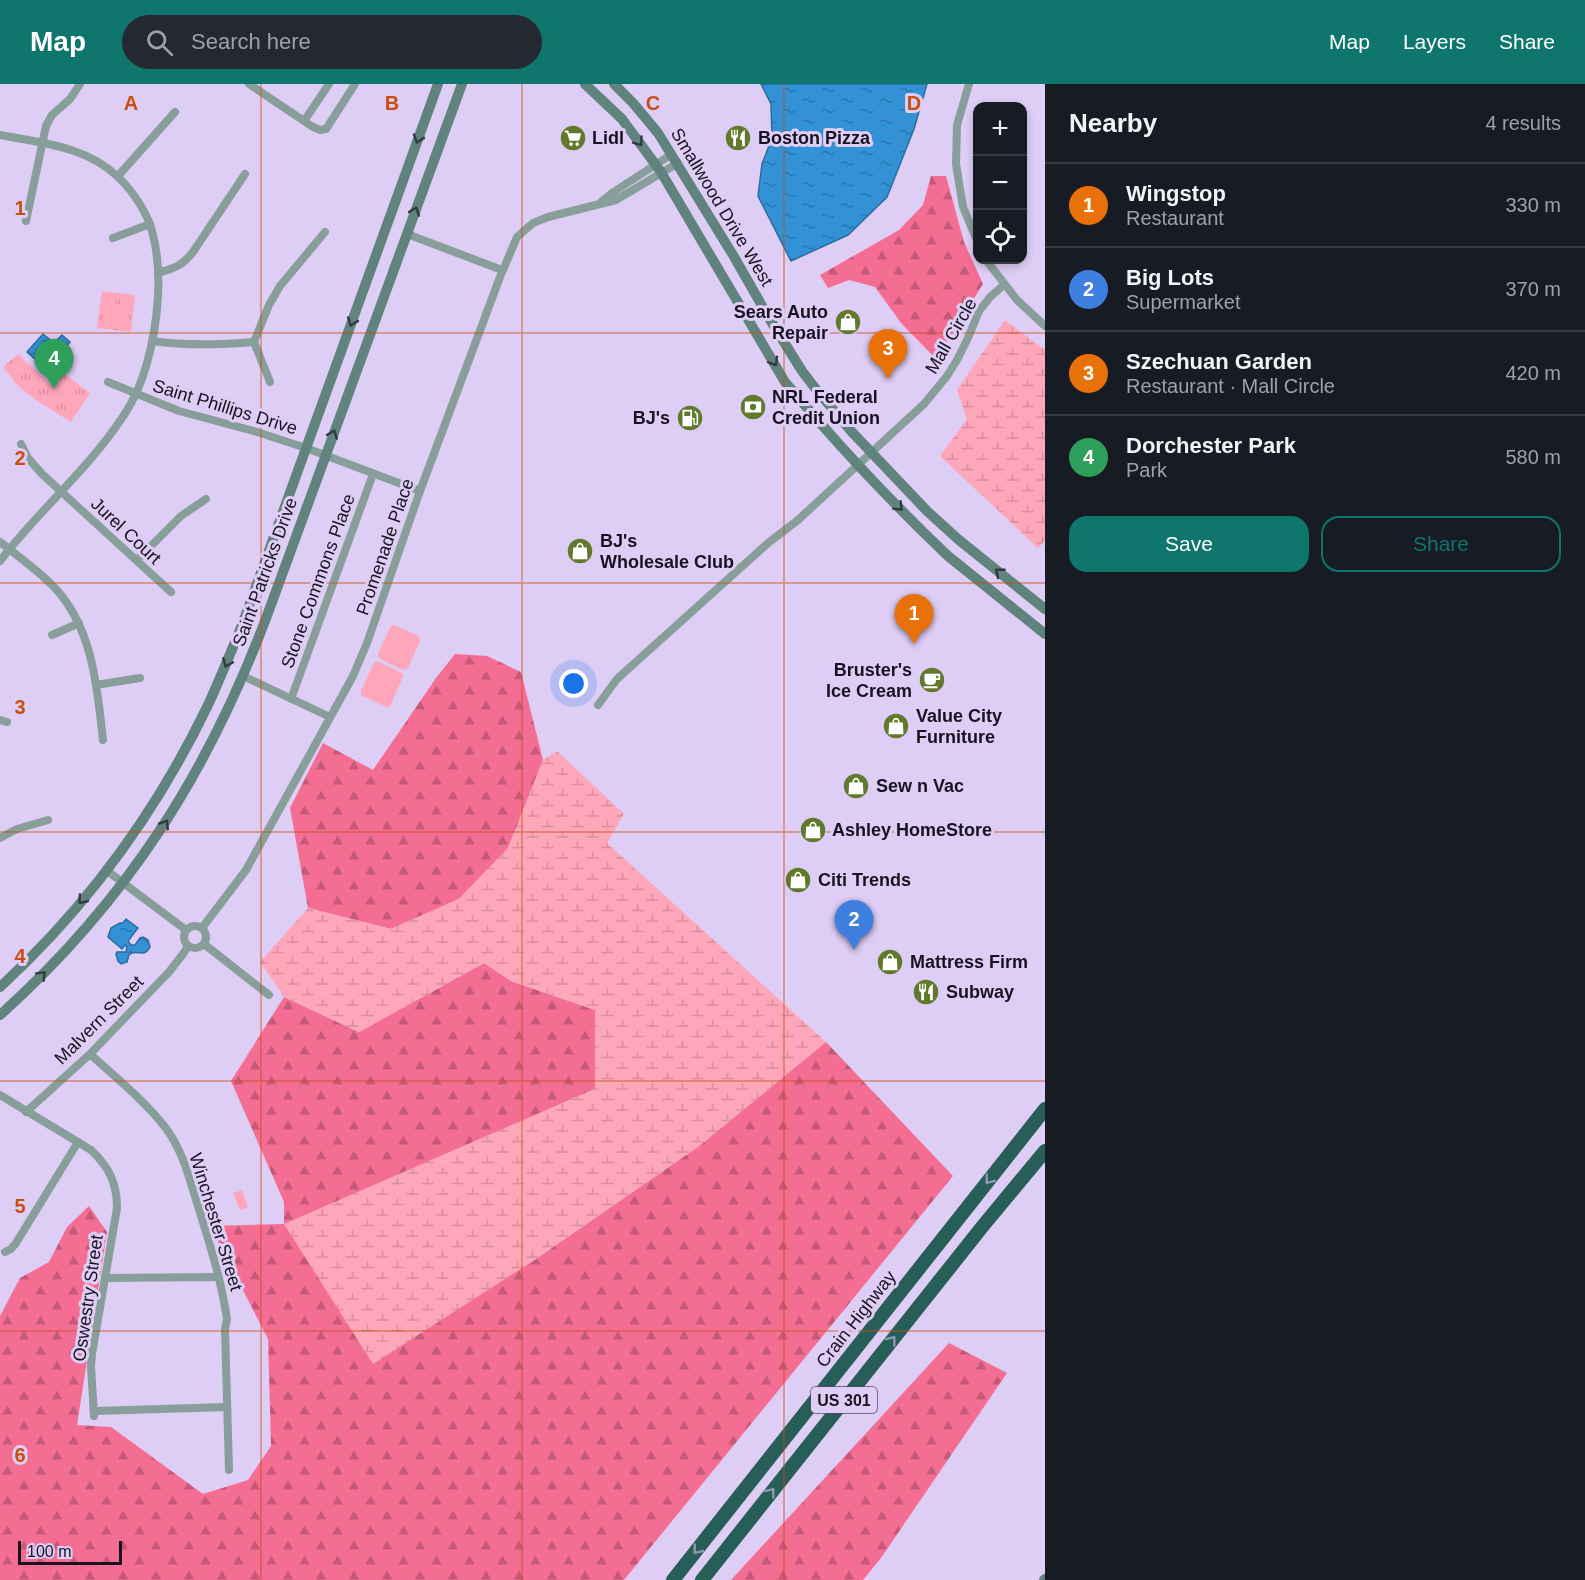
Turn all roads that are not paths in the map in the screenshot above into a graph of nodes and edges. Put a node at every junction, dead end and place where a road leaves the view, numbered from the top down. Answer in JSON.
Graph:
{"nodes":[{"id":1,"x":80,"y":84,"type":"edge"},
{"id":2,"x":249,"y":84,"type":"edge"},
{"id":3,"x":329,"y":84,"type":"edge"},
{"id":4,"x":355,"y":84,"type":"edge"},
{"id":5,"x":438,"y":84,"type":"edge"},
{"id":6,"x":462,"y":84,"type":"edge"},
{"id":7,"x":585,"y":84,"type":"edge"},
{"id":8,"x":614,"y":84,"type":"edge"},
{"id":9,"x":969,"y":84,"type":"edge"},
{"id":10,"x":175,"y":112,"type":"dead end"},
{"id":11,"x":304,"y":121,"type":"junction"},
{"id":12,"x":0,"y":135,"type":"edge"},
{"id":13,"x":42,"y":143,"type":"junction"},
{"id":14,"x":675,"y":158,"type":"junction"},
{"id":15,"x":659,"y":169,"type":"junction"},
{"id":16,"x":245,"y":174,"type":"dead end"},
{"id":17,"x":118,"y":176,"type":"junction"},
{"id":18,"x":26,"y":222,"type":"dead end"},
{"id":19,"x":150,"y":224,"type":"junction"},
{"id":20,"x":973,"y":231,"type":"edge"},
{"id":21,"x":325,"y":232,"type":"dead end"},
{"id":22,"x":407,"y":234,"type":"junction"},
{"id":23,"x":113,"y":238,"type":"dead end"},
{"id":24,"x":989,"y":264,"type":"edge"},
{"id":25,"x":502,"y":270,"type":"junction"},
{"id":26,"x":158,"y":273,"type":"junction"},
{"id":27,"x":1004,"y":285,"type":"junction"},
{"id":28,"x":1045,"y":326,"type":"edge"},
{"id":29,"x":152,"y":341,"type":"junction"},
{"id":30,"x":254,"y":342,"type":"junction"},
{"id":31,"x":108,"y":382,"type":"dead end"},
{"id":32,"x":270,"y":382,"type":"dead end"},
{"id":33,"x":136,"y":394,"type":"junction"},
{"id":34,"x":21,"y":444,"type":"dead end"},
{"id":35,"x":306,"y":448,"type":"junction"},
{"id":36,"x":872,"y":453,"type":"junction"},
{"id":37,"x":325,"y":456,"type":"junction"},
{"id":38,"x":858,"y":465,"type":"junction"},
{"id":39,"x":374,"y":474,"type":"junction"},
{"id":40,"x":420,"y":491,"type":"junction"},
{"id":41,"x":61,"y":492,"type":"junction"},
{"id":42,"x":206,"y":499,"type":"dead end"},
{"id":43,"x":0,"y":542,"type":"edge"},
{"id":44,"x":9,"y":549,"type":"junction"},
{"id":45,"x":137,"y":560,"type":"junction"},
{"id":46,"x":0,"y":561,"type":"edge"},
{"id":47,"x":171,"y":592,"type":"dead end"},
{"id":48,"x":1045,"y":609,"type":"edge"},
{"id":49,"x":79,"y":623,"type":"junction"},
{"id":50,"x":1045,"y":634,"type":"edge"},
{"id":51,"x":52,"y":635,"type":"dead end"},
{"id":52,"x":243,"y":676,"type":"junction"},
{"id":53,"x":140,"y":678,"type":"dead end"},
{"id":54,"x":96,"y":685,"type":"junction"},
{"id":55,"x":291,"y":699,"type":"junction"},
{"id":56,"x":598,"y":705,"type":"dead end"},
{"id":57,"x":330,"y":717,"type":"junction"},
{"id":58,"x":103,"y":740,"type":"dead end"},
{"id":59,"x":48,"y":820,"type":"dead end"},
{"id":60,"x":0,"y":838,"type":"edge"},
{"id":61,"x":106,"y":870,"type":"junction"},
{"id":62,"x":123,"y":882,"type":"junction"},
{"id":63,"x":202,"y":928,"type":"junction"},
{"id":64,"x":186,"y":930,"type":"junction"},
{"id":65,"x":204,"y":944,"type":"junction"},
{"id":66,"x":188,"y":946,"type":"junction"},
{"id":67,"x":0,"y":987,"type":"edge"},
{"id":68,"x":269,"y":995,"type":"dead end"},
{"id":69,"x":0,"y":1015,"type":"edge"},
{"id":70,"x":90,"y":1054,"type":"junction"},
{"id":71,"x":0,"y":1095,"type":"edge"},
{"id":72,"x":1045,"y":1109,"type":"edge"},
{"id":73,"x":26,"y":1112,"type":"junction"},
{"id":74,"x":78,"y":1142,"type":"junction"},
{"id":75,"x":1045,"y":1151,"type":"edge"},
{"id":76,"x":5,"y":1252,"type":"dead end"},
{"id":77,"x":218,"y":1277,"type":"junction"},
{"id":78,"x":105,"y":1278,"type":"junction"},
{"id":79,"x":824,"y":1388,"type":"junction"},
{"id":80,"x":841,"y":1404,"type":"junction"},
{"id":81,"x":227,"y":1407,"type":"junction"},
{"id":82,"x":229,"y":1470,"type":"dead end"},
{"id":83,"x":673,"y":1580,"type":"edge"},
{"id":84,"x":702,"y":1580,"type":"edge"}],
"edges":[{"from":1,"to":13,"type":"street"},
{"from":2,"to":11,"type":"street"},
{"from":3,"to":11,"type":"street"},
{"from":4,"to":11,"type":"street"},
{"from":5,"to":35,"type":"main road","name":"Saint Patricks Drive","one_way":true},
{"from":22,"to":6,"type":"main road","name":"Saint Patricks Drive","one_way":true},
{"from":7,"to":15,"type":"main road","name":"Smallwood Drive West","one_way":true},
{"from":8,"to":14,"type":"main road","name":"Smallwood Drive West"},
{"from":9,"to":20,"type":"street"},
{"from":10,"to":17,"type":"street"},
{"from":12,"to":13,"type":"street"},
{"from":13,"to":17,"type":"street"},
{"from":13,"to":18,"type":"street"},
{"from":14,"to":15,"type":"street","name":"Promenade Place"},
{"from":14,"to":36,"type":"main road","name":"Smallwood Drive West"},
{"from":15,"to":25,"type":"street","name":"Promenade Place"},
{"from":15,"to":38,"type":"main road","name":"Smallwood Drive West","one_way":true},
{"from":16,"to":26,"type":"street"},
{"from":17,"to":19,"type":"street"},
{"from":19,"to":23,"type":"street"},
{"from":19,"to":26,"type":"street"},
{"from":21,"to":30,"type":"street"},
{"from":22,"to":25,"type":"street"},
{"from":37,"to":22,"type":"main road","name":"Saint Patricks Drive","one_way":true},
{"from":24,"to":27,"type":"street"},
{"from":25,"to":40,"type":"street","name":"Promenade Place"},
{"from":26,"to":29,"type":"street"},
{"from":27,"to":28,"type":"street"},
{"from":27,"to":36,"type":"street","name":"Mall Circle"},
{"from":29,"to":30,"type":"street"},
{"from":29,"to":33,"type":"street"},
{"from":30,"to":32,"type":"street"},
{"from":31,"to":33,"type":"street","name":"Saint Phillips Drive"},
{"from":33,"to":35,"type":"street","name":"Saint Phillips Drive"},
{"from":33,"to":41,"type":"street"},
{"from":34,"to":41,"type":"street","name":"Jurel Court"},
{"from":35,"to":37,"type":"street","name":"Saint Phillips Drive"},
{"from":35,"to":61,"type":"main road","name":"Saint Patricks Drive","one_way":true},
{"from":36,"to":38,"type":"street","name":"Mall Circle"},
{"from":48,"to":36,"type":"main road","name":"Smallwood Drive West","one_way":true},
{"from":37,"to":39,"type":"street","name":"Saint Phillips Drive"},
{"from":37,"to":52,"type":"main road","name":"Saint Patricks Drive"},
{"from":38,"to":50,"type":"main road","name":"Smallwood Drive West","one_way":true},
{"from":38,"to":56,"type":"street","name":"Mall Circle"},
{"from":39,"to":40,"type":"street","name":"Saint Phillips Drive"},
{"from":39,"to":55,"type":"street","name":"Stone Commons Place"},
{"from":40,"to":57,"type":"street","name":"Promenade Place"},
{"from":41,"to":44,"type":"street"},
{"from":41,"to":45,"type":"street","name":"Jurel Court"},
{"from":42,"to":45,"type":"street"},
{"from":43,"to":44,"type":"street"},
{"from":44,"to":46,"type":"street"},
{"from":44,"to":49,"type":"street"},
{"from":45,"to":47,"type":"street","name":"Jurel Court"},
{"from":49,"to":51,"type":"street"},
{"from":49,"to":54,"type":"street"},
{"from":52,"to":55,"type":"street"},
{"from":62,"to":52,"type":"main road","name":"Saint Patricks Drive","one_way":true},
{"from":53,"to":54,"type":"street"},
{"from":54,"to":58,"type":"street"},
{"from":55,"to":57,"type":"street"},
{"from":57,"to":63,"type":"street","name":"Promenade Place"},
{"from":59,"to":60,"type":"street"},
{"from":61,"to":62,"type":"street"},
{"from":61,"to":67,"type":"main road","name":"Saint Patricks Drive","one_way":true},
{"from":62,"to":64,"type":"street"},
{"from":69,"to":62,"type":"main road","name":"Saint Patricks Drive","one_way":true},
{"from":63,"to":64,"type":"street"},
{"from":63,"to":65,"type":"street"},
{"from":64,"to":66,"type":"street"},
{"from":65,"to":66,"type":"street"},
{"from":65,"to":68,"type":"street"},
{"from":66,"to":70,"type":"street","name":"Malvern Street"},
{"from":70,"to":73,"type":"street","name":"Malvern Street"},
{"from":70,"to":77,"type":"street","name":"Winchester Street"},
{"from":71,"to":73,"type":"street"},
{"from":72,"to":79,"type":"highway","name":"Crain Highway","number":"US 301","one_way":true},
{"from":73,"to":74,"type":"street"},
{"from":74,"to":76,"type":"street"},
{"from":74,"to":78,"type":"street","name":"Oswestry Street"},
{"from":80,"to":75,"type":"highway","number":"US 301","one_way":true},
{"from":77,"to":78,"type":"street"},
{"from":77,"to":81,"type":"street","name":"Winchester Street"},
{"from":78,"to":81,"type":"street","name":"Oswestry Street"},
{"from":79,"to":80,"type":"highway"},
{"from":79,"to":83,"type":"highway","name":"Crain Highway","number":"US 301","one_way":true},
{"from":84,"to":80,"type":"highway","number":"US 301","one_way":true},
{"from":81,"to":82,"type":"street","name":"Winchester Street"}]}
